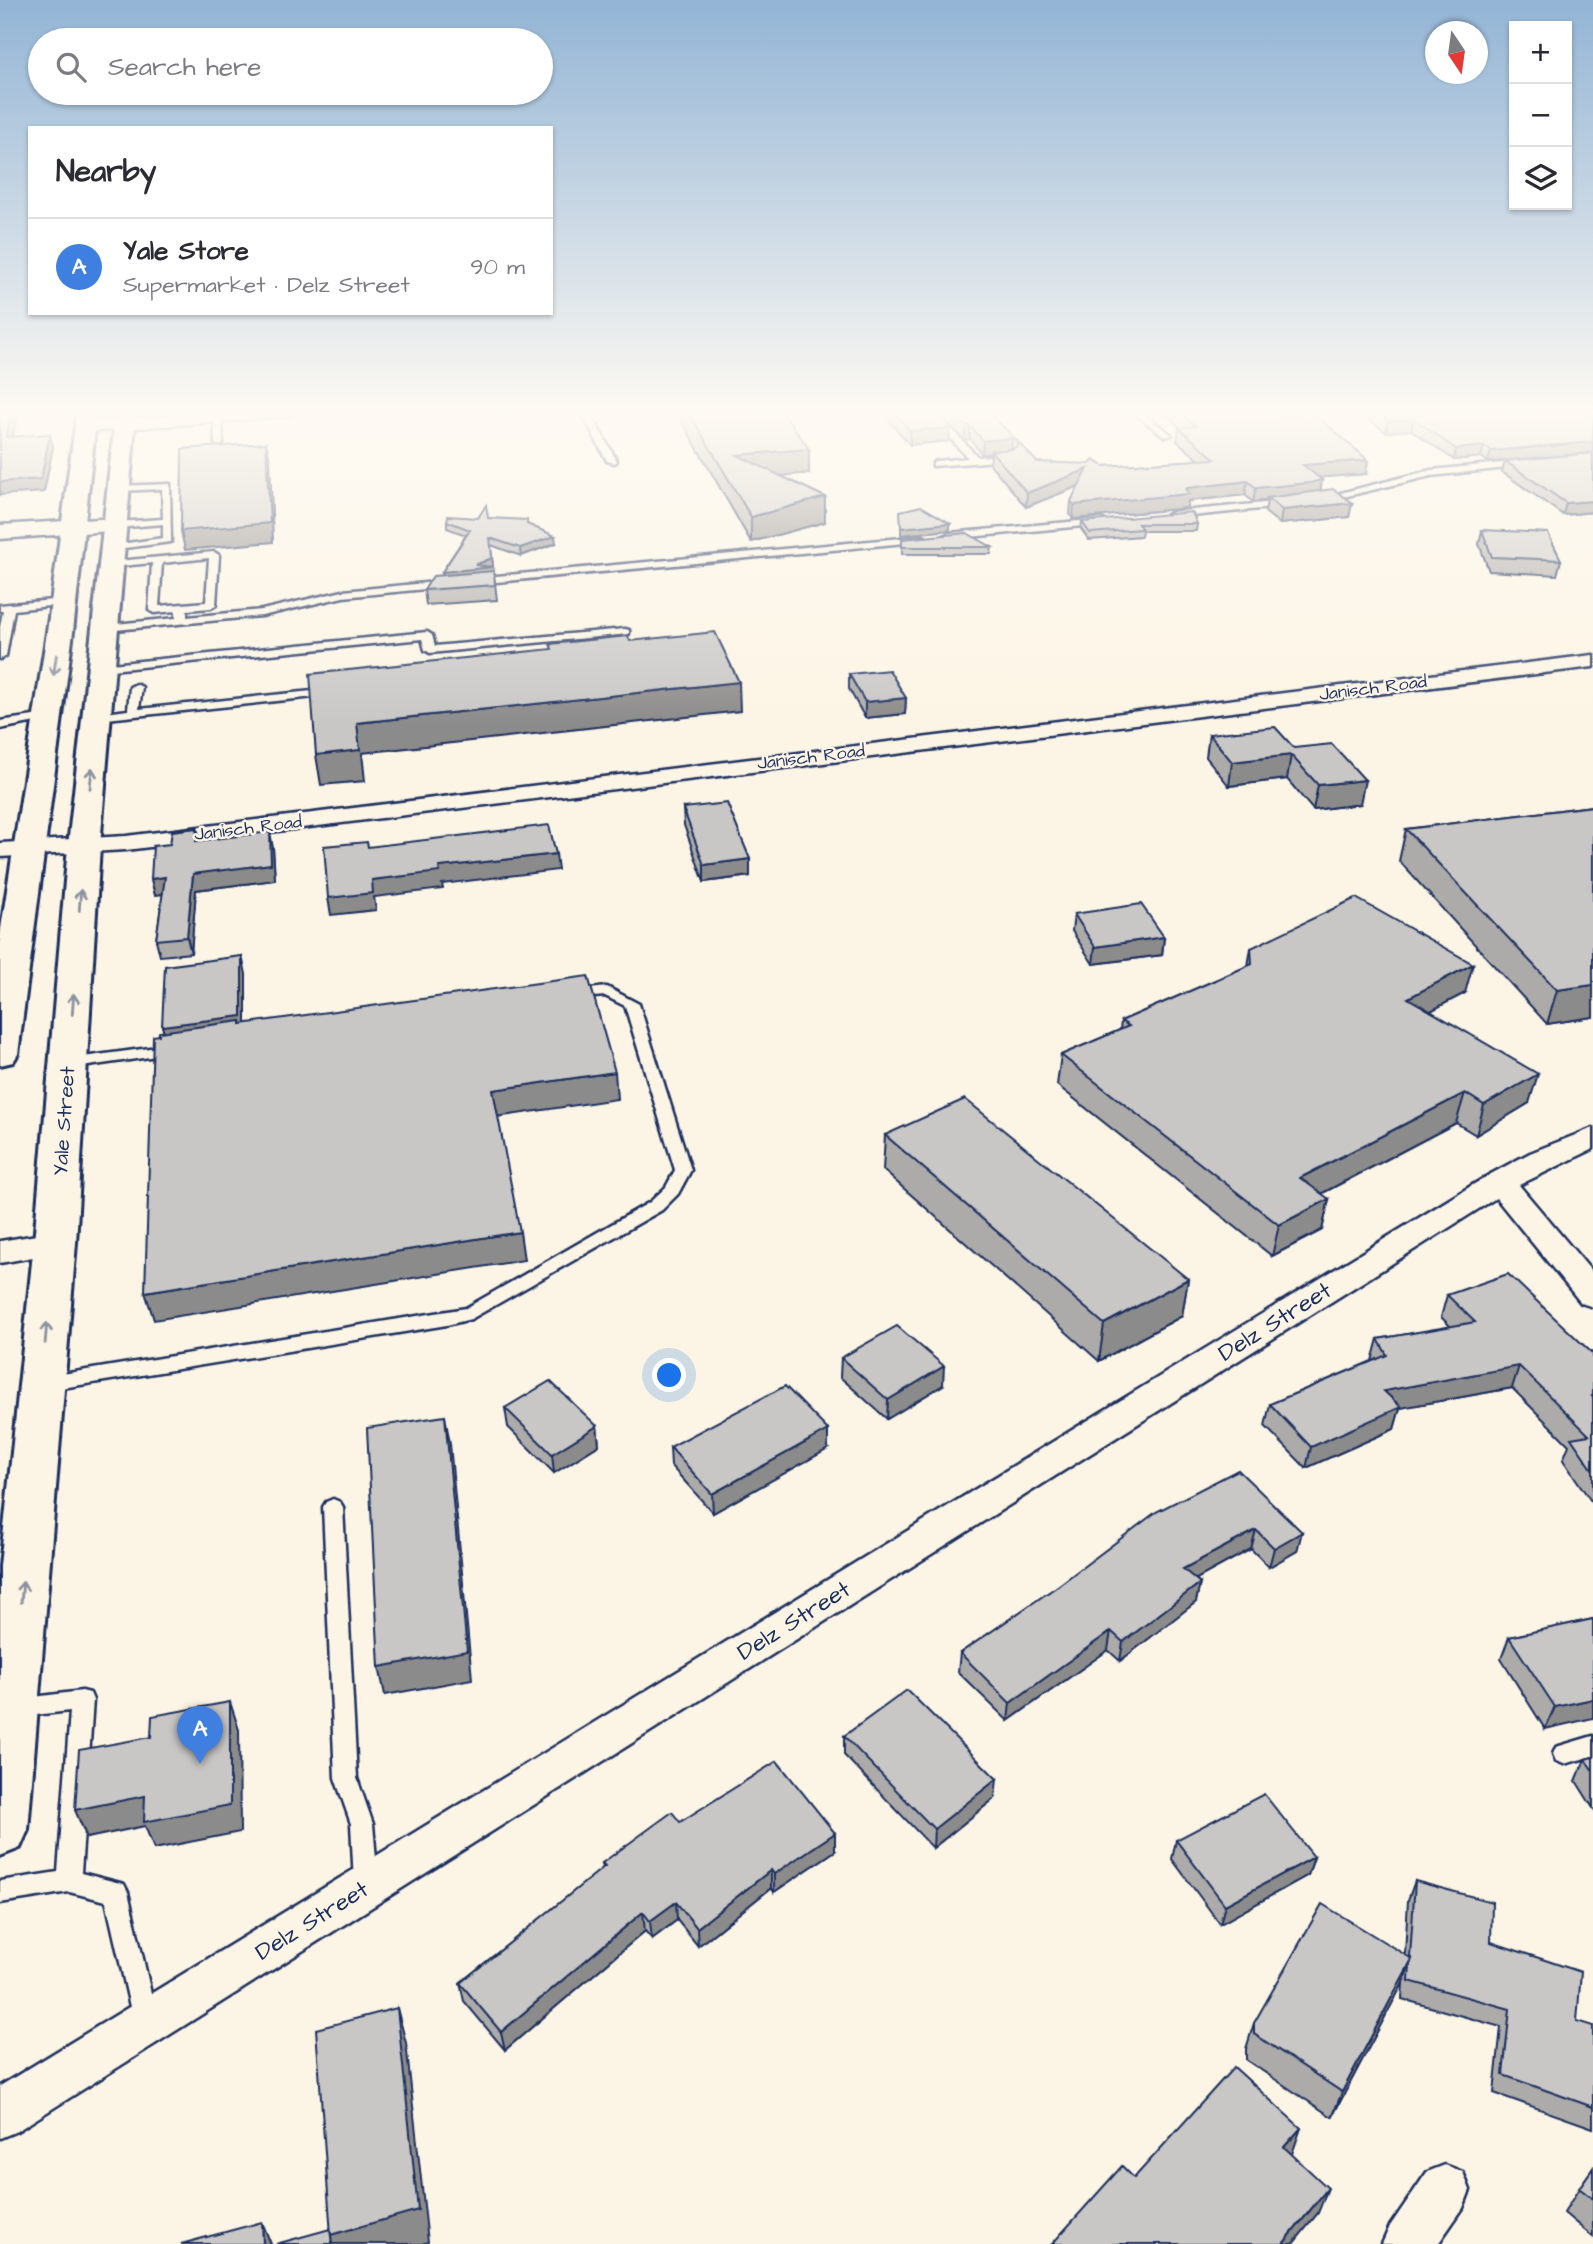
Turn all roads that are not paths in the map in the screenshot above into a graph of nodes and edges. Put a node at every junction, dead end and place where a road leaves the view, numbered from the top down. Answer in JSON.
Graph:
{"nodes":[{"id":1,"x":73,"y":516,"type":"edge"},
{"id":2,"x":116,"y":516,"type":"edge"},
{"id":3,"x":168,"y":516,"type":"edge"},
{"id":4,"x":1169,"y":516,"type":"edge"},
{"id":5,"x":1156,"y":517,"type":"edge"},
{"id":6,"x":1115,"y":520,"type":"edge"},
{"id":7,"x":168,"y":521,"type":"junction"},
{"id":8,"x":71,"y":527,"type":"junction"},
{"id":9,"x":0,"y":532,"type":"edge"},
{"id":10,"x":113,"y":545,"type":"junction"},
{"id":11,"x":157,"y":566,"type":"junction"},
{"id":12,"x":214,"y":567,"type":"junction"},
{"id":13,"x":199,"y":568,"type":"dead end"},
{"id":14,"x":171,"y":570,"type":"dead end"},
{"id":15,"x":213,"y":579,"type":"junction"},
{"id":16,"x":199,"y":580,"type":"dead end"},
{"id":17,"x":467,"y":582,"type":"edge"},
{"id":18,"x":171,"y":583,"type":"dead end"},
{"id":19,"x":453,"y":583,"type":"edge"},
{"id":20,"x":155,"y":584,"type":"junction"},
{"id":21,"x":212,"y":592,"type":"junction"},
{"id":22,"x":198,"y":593,"type":"dead end"},
{"id":23,"x":169,"y":595,"type":"dead end"},
{"id":24,"x":155,"y":597,"type":"junction"},
{"id":25,"x":63,"y":602,"type":"junction"},
{"id":26,"x":182,"y":607,"type":"junction"},
{"id":27,"x":4,"y":608,"type":"edge"},
{"id":28,"x":181,"y":620,"type":"junction"},
{"id":29,"x":105,"y":628,"type":"junction"},
{"id":30,"x":60,"y":632,"type":"junction"},
{"id":31,"x":625,"y":632,"type":"dead end"},
{"id":32,"x":430,"y":650,"type":"junction"},
{"id":33,"x":0,"y":656,"type":"edge"},
{"id":34,"x":1593,"y":661,"type":"edge"},
{"id":35,"x":434,"y":667,"type":"edge"},
{"id":36,"x":101,"y":668,"type":"junction"},
{"id":37,"x":335,"y":682,"type":"edge"},
{"id":38,"x":136,"y":687,"type":"dead end"},
{"id":39,"x":133,"y":713,"type":"junction"},
{"id":40,"x":47,"y":717,"type":"junction"},
{"id":41,"x":97,"y":717,"type":"junction"},
{"id":42,"x":0,"y":725,"type":"edge"},
{"id":43,"x":84,"y":846,"type":"junction"},
{"id":44,"x":14,"y":850,"type":"edge"},
{"id":45,"x":552,"y":998,"type":"edge"},
{"id":46,"x":2,"y":1021,"type":"edge"},
{"id":47,"x":195,"y":1047,"type":"edge"},
{"id":48,"x":0,"y":1054,"type":"edge"},
{"id":49,"x":68,"y":1064,"type":"junction"},
{"id":50,"x":1593,"y":1138,"type":"edge"},
{"id":51,"x":1500,"y":1182,"type":"junction"},
{"id":52,"x":55,"y":1243,"type":"junction"},
{"id":53,"x":0,"y":1252,"type":"edge"},
{"id":54,"x":1593,"y":1296,"type":"edge"},
{"id":55,"x":42,"y":1385,"type":"junction"},
{"id":56,"x":333,"y":1507,"type":"dead end"},
{"id":57,"x":11,"y":1709,"type":"junction"},
{"id":58,"x":1593,"y":1746,"type":"edge"},
{"id":59,"x":1564,"y":1754,"type":"dead end"},
{"id":60,"x":0,"y":1830,"type":"edge"},
{"id":61,"x":69,"y":1881,"type":"junction"},
{"id":62,"x":366,"y":1887,"type":"junction"},
{"id":63,"x":0,"y":1892,"type":"edge"},
{"id":64,"x":146,"y":2024,"type":"junction"},
{"id":65,"x":0,"y":2114,"type":"edge"},
{"id":66,"x":1445,"y":2190,"type":"dead end"},
{"id":67,"x":1408,"y":2244,"type":"edge"}],
"edges":[{"from":1,"to":8,"type":"main road"},
{"from":2,"to":10,"type":"main road","name":"Yale Street"},
{"from":3,"to":7,"type":"lane"},
{"from":4,"to":5,"type":"lane"},
{"from":6,"to":17,"type":"lane"},
{"from":7,"to":10,"type":"lane"},
{"from":7,"to":10,"type":"lane"},
{"from":8,"to":9,"type":"street"},
{"from":8,"to":10,"type":"street"},
{"from":8,"to":25,"type":"main road"},
{"from":10,"to":11,"type":"lane"},
{"from":10,"to":29,"type":"main road","name":"Yale Street"},
{"from":11,"to":12,"type":"lane"},
{"from":11,"to":14,"type":"lane"},
{"from":11,"to":20,"type":"lane"},
{"from":12,"to":13,"type":"lane"},
{"from":12,"to":15,"type":"lane"},
{"from":15,"to":16,"type":"lane"},
{"from":15,"to":21,"type":"lane"},
{"from":18,"to":20,"type":"lane"},
{"from":19,"to":28,"type":"lane"},
{"from":20,"to":24,"type":"lane"},
{"from":21,"to":22,"type":"lane"},
{"from":21,"to":26,"type":"lane"},
{"from":23,"to":24,"type":"lane"},
{"from":24,"to":26,"type":"lane"},
{"from":25,"to":27,"type":"lane"},
{"from":25,"to":30,"type":"main road"},
{"from":26,"to":28,"type":"lane"},
{"from":27,"to":33,"type":"lane"},
{"from":28,"to":29,"type":"lane"},
{"from":29,"to":30,"type":"main road"},
{"from":29,"to":36,"type":"main road","name":"Yale Street"},
{"from":30,"to":40,"type":"main road","one_way":true},
{"from":31,"to":32,"type":"lane"},
{"from":32,"to":35,"type":"lane"},
{"from":32,"to":36,"type":"lane"},
{"from":34,"to":43,"type":"street","name":"Janisch Road"},
{"from":36,"to":41,"type":"main road","name":"Yale Street"},
{"from":37,"to":39,"type":"lane"},
{"from":38,"to":39,"type":"lane"},
{"from":39,"to":41,"type":"lane"},
{"from":40,"to":42,"type":"lane"},
{"from":40,"to":44,"type":"main road"},
{"from":43,"to":41,"type":"main road","name":"Yale Street","one_way":true},
{"from":43,"to":44,"type":"street","name":"Janisch Road"},
{"from":49,"to":43,"type":"main road","name":"Yale Street","one_way":true},
{"from":44,"to":46,"type":"main road"},
{"from":45,"to":55,"type":"lane"},
{"from":46,"to":48,"type":"main road"},
{"from":47,"to":49,"type":"lane"},
{"from":49,"to":52,"type":"main road","name":"Yale Street"},
{"from":50,"to":51,"type":"street","name":"Delz Street"},
{"from":51,"to":54,"type":"street"},
{"from":51,"to":62,"type":"street","name":"Delz Street"},
{"from":52,"to":53,"type":"street"},
{"from":55,"to":52,"type":"main road","name":"Yale Street","one_way":true},
{"from":57,"to":55,"type":"main road","name":"Yale Street","one_way":true},
{"from":56,"to":62,"type":"lane"},
{"from":57,"to":60,"type":"main road","name":"Yale Street"},
{"from":57,"to":61,"type":"lane"},
{"from":58,"to":59,"type":"lane"},
{"from":61,"to":63,"type":"lane"},
{"from":61,"to":64,"type":"lane"},
{"from":62,"to":64,"type":"street","name":"Delz Street"},
{"from":64,"to":65,"type":"street","name":"Delz Street"},
{"from":66,"to":67,"type":"street"}]}
